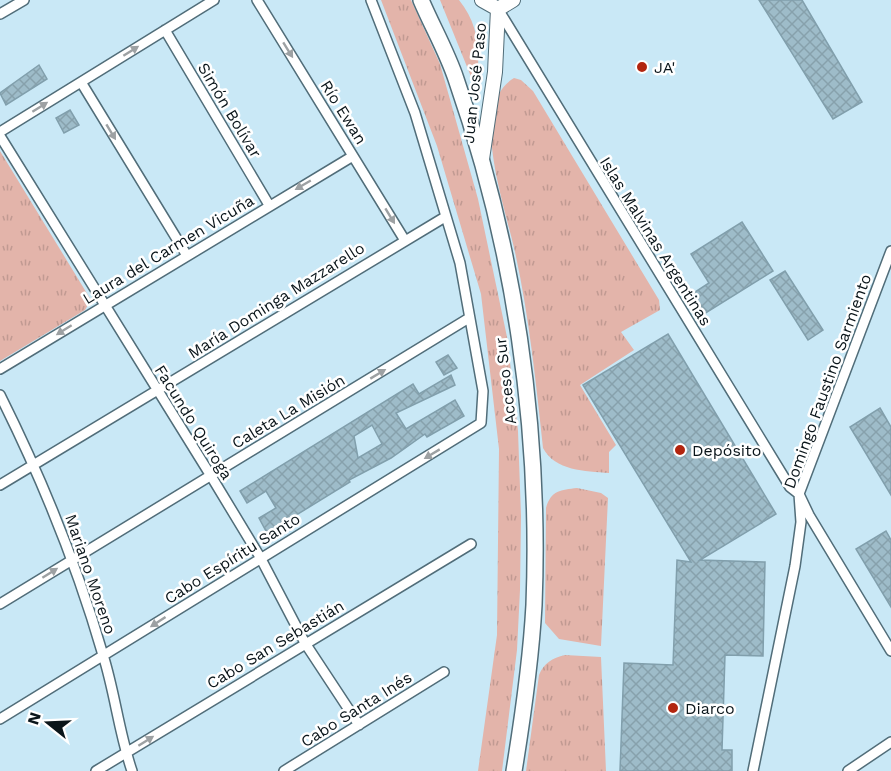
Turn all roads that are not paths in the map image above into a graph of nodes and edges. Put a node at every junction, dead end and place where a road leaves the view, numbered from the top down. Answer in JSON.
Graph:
{"nodes":[{"id":1,"x":24,"y":0,"type":"edge"},
{"id":2,"x":214,"y":0,"type":"edge"},
{"id":3,"x":257,"y":0,"type":"edge"},
{"id":4,"x":371,"y":0,"type":"edge"},
{"id":5,"x":421,"y":0,"type":"edge"},
{"id":6,"x":482,"y":0,"type":"edge"},
{"id":7,"x":513,"y":0,"type":"edge"},
{"id":8,"x":495,"y":5,"type":"edge"},
{"id":9,"x":0,"y":14,"type":"edge"},
{"id":10,"x":165,"y":30,"type":"junction"},
{"id":11,"x":81,"y":82,"type":"junction"},
{"id":12,"x":0,"y":132,"type":"edge"},
{"id":13,"x":0,"y":136,"type":"edge"},
{"id":14,"x":353,"y":156,"type":"junction"},
{"id":15,"x":482,"y":161,"type":"junction"},
{"id":16,"x":269,"y":205,"type":"junction"},
{"id":17,"x":445,"y":217,"type":"junction"},
{"id":18,"x":404,"y":239,"type":"junction"},
{"id":19,"x":891,"y":251,"type":"edge"},
{"id":20,"x":186,"y":254,"type":"junction"},
{"id":21,"x":103,"y":305,"type":"junction"},
{"id":22,"x":469,"y":318,"type":"junction"},
{"id":23,"x":0,"y":369,"type":"edge"},
{"id":24,"x":158,"y":391,"type":"junction"},
{"id":25,"x":0,"y":395,"type":"edge"},
{"id":26,"x":35,"y":464,"type":"junction"},
{"id":27,"x":211,"y":476,"type":"junction"},
{"id":28,"x":0,"y":485,"type":"edge"},
{"id":29,"x":799,"y":494,"type":"junction"},
{"id":30,"x":471,"y":544,"type":"dead end"},
{"id":31,"x":260,"y":557,"type":"junction"},
{"id":32,"x":72,"y":560,"type":"junction"},
{"id":33,"x":0,"y":604,"type":"edge"},
{"id":34,"x":305,"y":643,"type":"junction"},
{"id":35,"x":891,"y":651,"type":"edge"},
{"id":36,"x":104,"y":657,"type":"junction"},
{"id":37,"x":444,"y":672,"type":"dead end"},
{"id":38,"x":0,"y":719,"type":"edge"},
{"id":39,"x":359,"y":725,"type":"junction"},
{"id":40,"x":891,"y":742,"type":"edge"},
{"id":41,"x":126,"y":753,"type":"junction"},
{"id":42,"x":96,"y":771,"type":"edge"},
{"id":43,"x":132,"y":771,"type":"edge"},
{"id":44,"x":284,"y":771,"type":"edge"},
{"id":45,"x":514,"y":771,"type":"edge"},
{"id":46,"x":753,"y":771,"type":"edge"},
{"id":47,"x":848,"y":771,"type":"edge"}],
"edges":[{"from":1,"to":9,"type":"street"},
{"from":2,"to":10,"type":"street"},
{"from":3,"to":14,"type":"street","name":"Río Ewan","one_way":true},
{"from":4,"to":17,"type":"street"},
{"from":5,"to":15,"type":"main road","name":"Acceso Sur"},
{"from":6,"to":8,"type":"street","name":"Juan José Paso"},
{"from":7,"to":8,"type":"street","name":"Juan José Paso"},
{"from":8,"to":15,"type":"street","name":"Juan José Paso"},
{"from":8,"to":29,"type":"street","name":"Islas Malvinas Argentinas"},
{"from":11,"to":10,"type":"street","one_way":true},
{"from":10,"to":16,"type":"street","name":"Simón Bolívar"},
{"from":12,"to":11,"type":"street","one_way":true},
{"from":11,"to":20,"type":"street","one_way":true},
{"from":13,"to":21,"type":"street","name":"Facundo Quiroga"},
{"from":14,"to":16,"type":"street","name":"Laura del Carmen Vicuña","one_way":true},
{"from":14,"to":18,"type":"street","name":"Río Ewan","one_way":true},
{"from":15,"to":45,"type":"main road","name":"Acceso Sur"},
{"from":16,"to":20,"type":"street","name":"Laura del Carmen Vicuña"},
{"from":17,"to":18,"type":"street","name":"María Dominga Mazzarello"},
{"from":17,"to":22,"type":"street"},
{"from":18,"to":24,"type":"street","name":"María Dominga Mazzarello"},
{"from":19,"to":29,"type":"street","name":"Domingo Faustino Sarmiento"},
{"from":20,"to":21,"type":"street","name":"Laura del Carmen Vicuña"},
{"from":21,"to":23,"type":"street","name":"Laura del Carmen Vicuña","one_way":true},
{"from":21,"to":24,"type":"street","name":"Facundo Quiroga"},
{"from":27,"to":22,"type":"street","name":"Caleta La Misión","one_way":true},
{"from":22,"to":31,"type":"street","name":"Cabo Espíritu Santo","one_way":true},
{"from":24,"to":26,"type":"street","name":"María Dominga Mazzarello"},
{"from":24,"to":27,"type":"street","name":"Facundo Quiroga"},
{"from":25,"to":26,"type":"street","name":"Mariano Moreno"},
{"from":26,"to":28,"type":"street","name":"María Dominga Mazzarello"},
{"from":26,"to":32,"type":"street","name":"Mariano Moreno"},
{"from":27,"to":31,"type":"street","name":"Facundo Quiroga"},
{"from":27,"to":32,"type":"street","name":"Caleta La Misión"},
{"from":29,"to":35,"type":"street","name":"Islas Malvinas Argentinas"},
{"from":29,"to":46,"type":"street","name":"Domingo Faustino Sarmiento"},
{"from":30,"to":34,"type":"street","name":"Cabo San Sebastián"},
{"from":31,"to":34,"type":"street","name":"Facundo Quiroga"},
{"from":31,"to":36,"type":"street","name":"Cabo Espíritu Santo","one_way":true},
{"from":33,"to":32,"type":"street","name":"Caleta La Misión","one_way":true},
{"from":32,"to":36,"type":"street","name":"Mariano Moreno"},
{"from":34,"to":39,"type":"street","name":"Facundo Quiroga"},
{"from":41,"to":34,"type":"street","name":"Cabo San Sebastián","one_way":true},
{"from":36,"to":38,"type":"street","name":"Cabo Espíritu Santo"},
{"from":36,"to":41,"type":"street","name":"Mariano Moreno"},
{"from":37,"to":39,"type":"street","name":"Cabo Santa Inés"},
{"from":39,"to":44,"type":"street","name":"Cabo Santa Inés"},
{"from":40,"to":47,"type":"street"},
{"from":41,"to":42,"type":"street","name":"Cabo San Sebastián"},
{"from":41,"to":43,"type":"street","name":"Mariano Moreno"}]}
